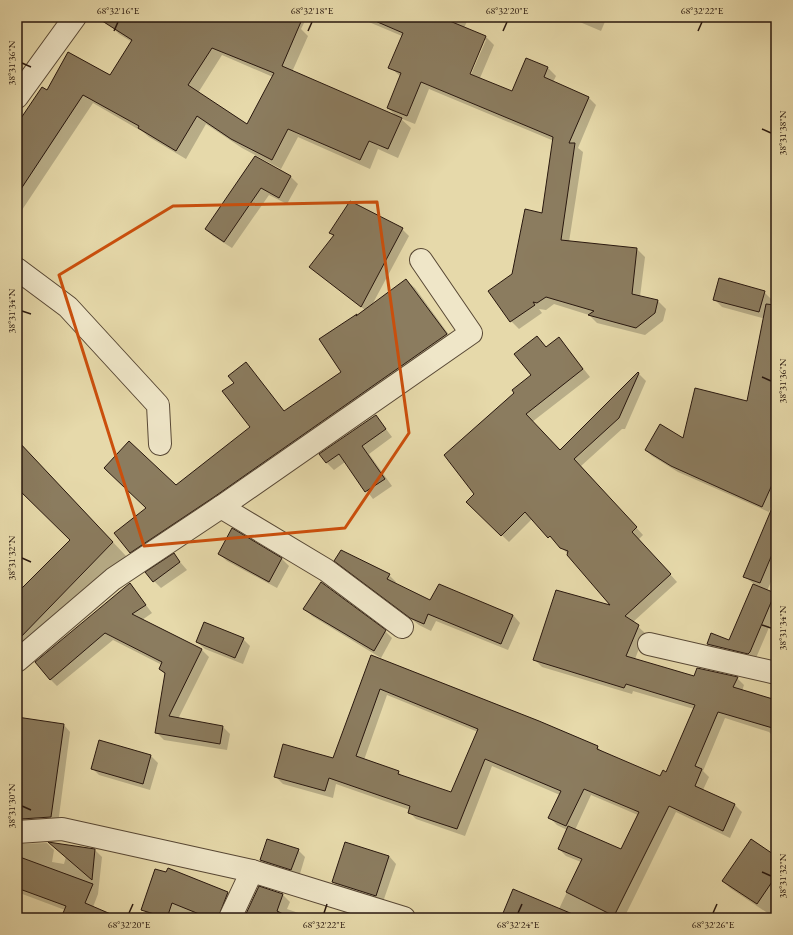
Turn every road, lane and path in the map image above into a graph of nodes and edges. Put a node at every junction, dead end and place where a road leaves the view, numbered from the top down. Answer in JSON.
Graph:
{"nodes":[{"id":1,"x":75,"y":17,"type":"edge"},
{"id":2,"x":17,"y":97,"type":"edge"},
{"id":3,"x":421,"y":260,"type":"dead end"},
{"id":4,"x":17,"y":269,"type":"edge"},
{"id":5,"x":160,"y":444,"type":"dead end"},
{"id":6,"x":221,"y":507,"type":"junction"},
{"id":7,"x":402,"y":627,"type":"dead end"},
{"id":8,"x":649,"y":644,"type":"dead end"},
{"id":9,"x":17,"y":660,"type":"edge"},
{"id":10,"x":776,"y":673,"type":"edge"},
{"id":11,"x":17,"y":832,"type":"edge"},
{"id":12,"x":252,"y":871,"type":"junction"},
{"id":13,"x":230,"y":918,"type":"edge"},
{"id":14,"x":404,"y":918,"type":"edge"}],
"edges":[{"from":1,"to":2,"type":"street"},
{"from":3,"to":6,"type":"street"},
{"from":4,"to":5,"type":"street"},
{"from":6,"to":7,"type":"street"},
{"from":6,"to":9,"type":"street"},
{"from":8,"to":10,"type":"street"},
{"from":11,"to":12,"type":"street"},
{"from":12,"to":13,"type":"street"},
{"from":12,"to":14,"type":"street"}]}
